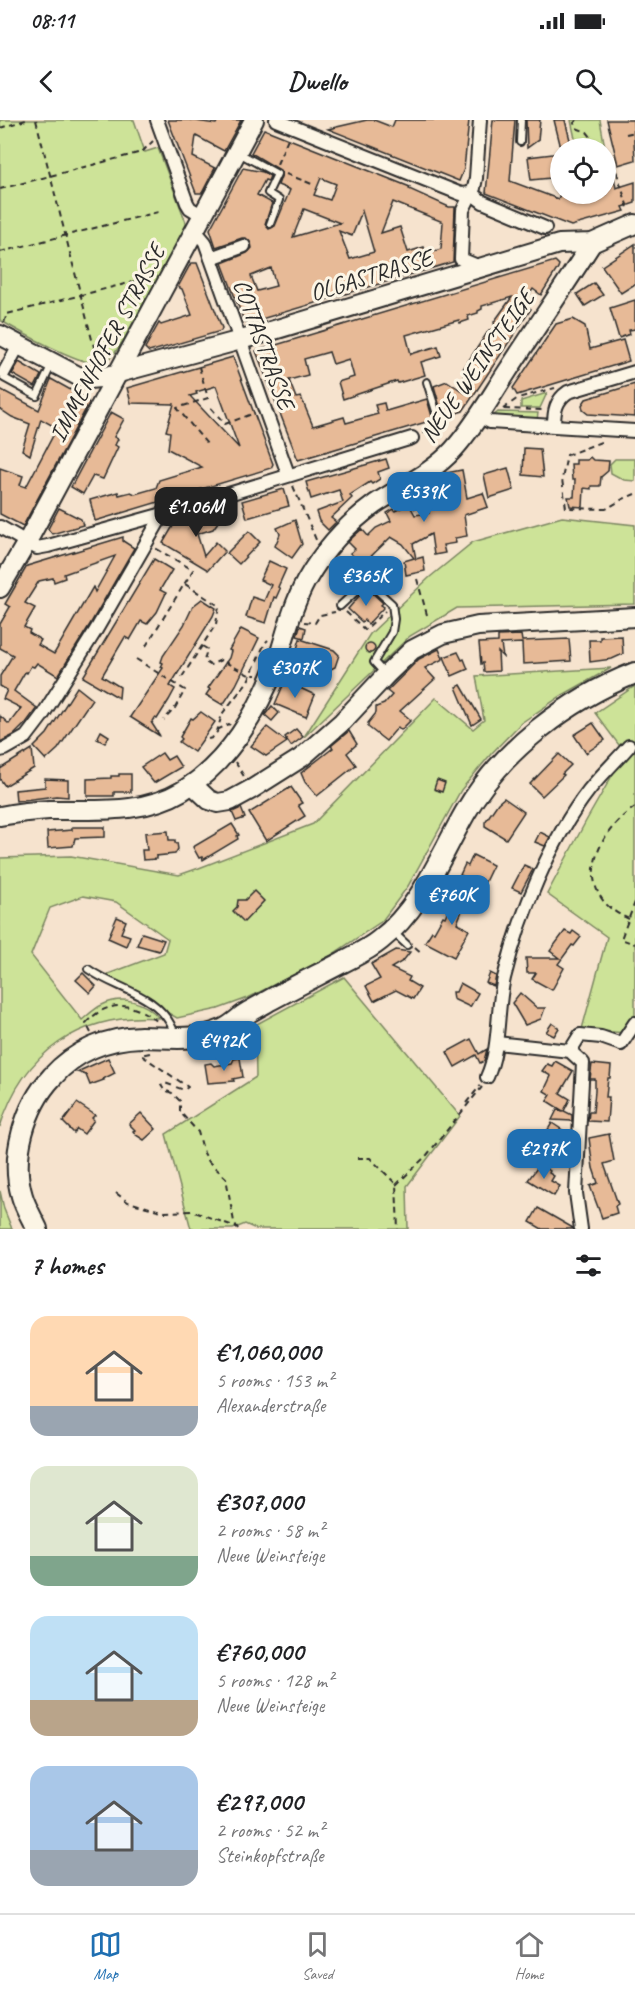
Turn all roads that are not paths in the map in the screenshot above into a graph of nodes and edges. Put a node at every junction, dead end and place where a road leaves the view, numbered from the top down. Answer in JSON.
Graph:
{"nodes":[{"id":1,"x":157,"y":120,"type":"edge"},
{"id":2,"x":254,"y":120,"type":"edge"},
{"id":3,"x":276,"y":120,"type":"edge"},
{"id":4,"x":480,"y":120,"type":"edge"},
{"id":5,"x":521,"y":120,"type":"edge"},
{"id":6,"x":520,"y":142,"type":"dead end"},
{"id":7,"x":236,"y":152,"type":"junction"},
{"id":8,"x":471,"y":193,"type":"junction"},
{"id":9,"x":199,"y":223,"type":"junction"},
{"id":10,"x":270,"y":224,"type":"dead end"},
{"id":11,"x":634,"y":225,"type":"edge"},
{"id":12,"x":545,"y":228,"type":"dead end"},
{"id":13,"x":592,"y":243,"type":"junction"},
{"id":14,"x":244,"y":246,"type":"dead end"},
{"id":15,"x":211,"y":258,"type":"junction"},
{"id":16,"x":480,"y":267,"type":"junction"},
{"id":17,"x":2,"y":329,"type":"edge"},
{"id":18,"x":241,"y":340,"type":"junction"},
{"id":19,"x":19,"y":345,"type":"junction"},
{"id":20,"x":52,"y":363,"type":"junction"},
{"id":21,"x":635,"y":372,"type":"edge"},
{"id":22,"x":119,"y":373,"type":"junction"},
{"id":23,"x":0,"y":374,"type":"edge"},
{"id":24,"x":427,"y":382,"type":"dead end"},
{"id":25,"x":489,"y":410,"type":"junction"},
{"id":26,"x":554,"y":425,"type":"junction"},
{"id":27,"x":441,"y":427,"type":"dead end"},
{"id":28,"x":635,"y":431,"type":"edge"},
{"id":29,"x":412,"y":438,"type":"dead end"},
{"id":30,"x":288,"y":474,"type":"junction"},
{"id":31,"x":163,"y":514,"type":"junction"},
{"id":32,"x":0,"y":527,"type":"edge"},
{"id":33,"x":27,"y":542,"type":"junction"},
{"id":34,"x":0,"y":588,"type":"edge"},
{"id":35,"x":342,"y":608,"type":"road end"},
{"id":36,"x":635,"y":617,"type":"edge"},
{"id":37,"x":635,"y":673,"type":"edge"},
{"id":38,"x":386,"y":675,"type":"junction"},
{"id":39,"x":629,"y":746,"type":"dead end"},
{"id":40,"x":0,"y":750,"type":"edge"},
{"id":41,"x":192,"y":784,"type":"junction"},
{"id":42,"x":0,"y":816,"type":"edge"},
{"id":43,"x":391,"y":930,"type":"junction"},
{"id":44,"x":406,"y":945,"type":"dead end"},
{"id":45,"x":88,"y":969,"type":"dead end"},
{"id":46,"x":246,"y":1013,"type":"junction"},
{"id":47,"x":635,"y":1023,"type":"edge"},
{"id":48,"x":169,"y":1029,"type":"junction"},
{"id":49,"x":497,"y":1043,"type":"junction"},
{"id":50,"x":570,"y":1051,"type":"junction"},
{"id":51,"x":487,"y":1077,"type":"road end"},
{"id":52,"x":25,"y":1229,"type":"edge"},
{"id":53,"x":37,"y":1229,"type":"edge"},
{"id":54,"x":581,"y":1229,"type":"edge"}],
"edges":[{"from":1,"to":9,"type":"street","name":"COTTASTRASSE"},
{"from":2,"to":7,"type":"street","name":"IMMENHOFER STRASSE"},
{"from":3,"to":8,"type":"street"},
{"from":4,"to":8,"type":"street"},
{"from":5,"to":6,"type":"lane"},
{"from":7,"to":9,"type":"street","name":"IMMENHOFER STRASSE"},
{"from":7,"to":10,"type":"lane"},
{"from":8,"to":12,"type":"street"},
{"from":8,"to":16,"type":"street"},
{"from":9,"to":15,"type":"street","name":"COTTASTRASSE"},
{"from":9,"to":22,"type":"street","name":"IMMENHOFER STRASSE"},
{"from":11,"to":13,"type":"street","name":"OLGASTRASSE"},
{"from":13,"to":16,"type":"street","name":"OLGASTRASSE"},
{"from":13,"to":25,"type":"street","name":"NEUE WEINSTEIGE"},
{"from":14,"to":15,"type":"street"},
{"from":15,"to":18,"type":"street","name":"COTTASTRASSE"},
{"from":16,"to":18,"type":"street","name":"OLGASTRASSE"},
{"from":17,"to":19,"type":"street","name":"OLGASTRASSE"},
{"from":18,"to":22,"type":"street","name":"OLGASTRASSE"},
{"from":18,"to":30,"type":"street","name":"COTTASTRASSE"},
{"from":19,"to":20,"type":"street","name":"OLGASTRASSE"},
{"from":19,"to":20,"type":"lane"},
{"from":19,"to":23,"type":"lane"},
{"from":20,"to":22,"type":"street","name":"OLGASTRASSE"},
{"from":21,"to":26,"type":"street"},
{"from":22,"to":33,"type":"street","name":"IMMENHOFER STRASSE"},
{"from":24,"to":27,"type":"lane"},
{"from":25,"to":26,"type":"street"},
{"from":25,"to":41,"type":"street","name":"NEUE WEINSTEIGE"},
{"from":26,"to":28,"type":"street"},
{"from":29,"to":30,"type":"street"},
{"from":30,"to":31,"type":"street"},
{"from":31,"to":33,"type":"street"},
{"from":31,"to":40,"type":"street"},
{"from":32,"to":33,"type":"street"},
{"from":33,"to":34,"type":"street","name":"IMMENHOFER STRASSE"},
{"from":35,"to":38,"type":"lane"},
{"from":36,"to":38,"type":"street"},
{"from":37,"to":43,"type":"main road"},
{"from":38,"to":41,"type":"street"},
{"from":39,"to":49,"type":"street"},
{"from":41,"to":42,"type":"street","name":"NEUE WEINSTEIGE"},
{"from":43,"to":44,"type":"lane"},
{"from":43,"to":46,"type":"main road"},
{"from":45,"to":48,"type":"lane"},
{"from":46,"to":48,"type":"main road"},
{"from":46,"to":53,"type":"main road"},
{"from":47,"to":50,"type":"street"},
{"from":48,"to":52,"type":"main road"},
{"from":49,"to":50,"type":"street"},
{"from":49,"to":51,"type":"street"},
{"from":50,"to":54,"type":"street"}]}
